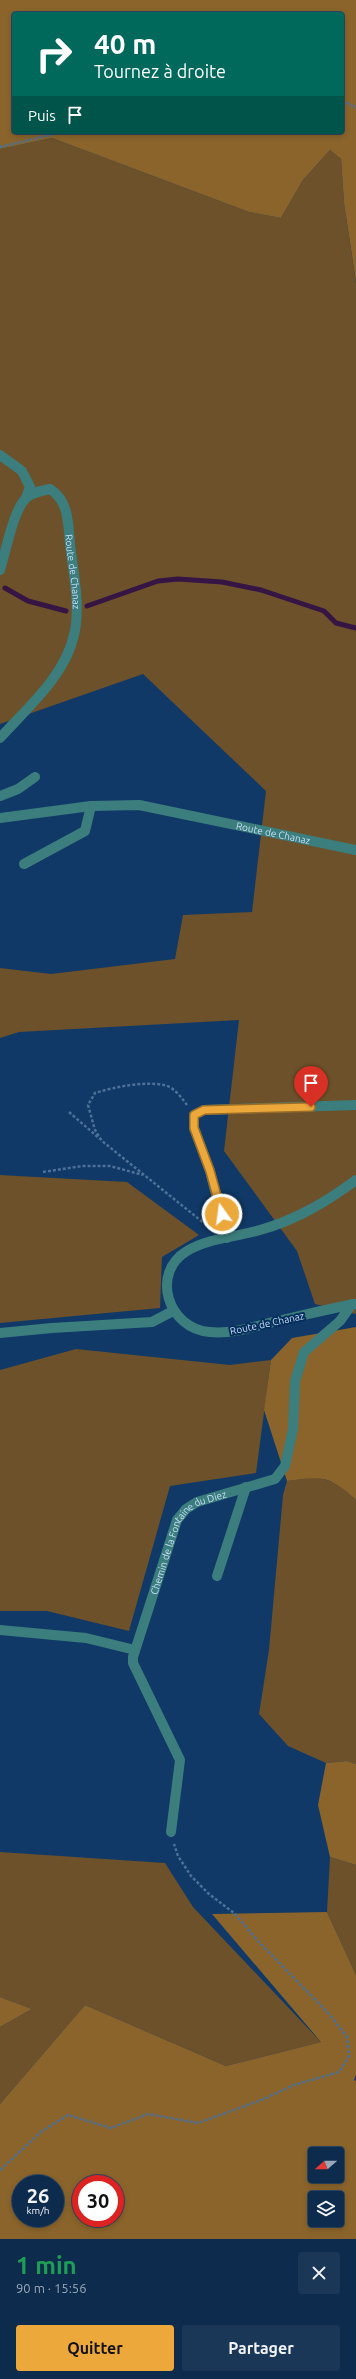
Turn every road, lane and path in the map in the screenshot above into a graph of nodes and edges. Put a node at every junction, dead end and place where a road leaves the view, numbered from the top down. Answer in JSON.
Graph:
{"nodes":[{"id":1,"x":344,"y":101,"type":"edge"},
{"id":2,"x":356,"y":108,"type":"edge"},
{"id":3,"x":55,"y":134,"type":"edge"},
{"id":4,"x":0,"y":147,"type":"edge"},
{"id":5,"x":0,"y":455,"type":"edge"},
{"id":6,"x":26,"y":498,"type":"junction"},
{"id":7,"x":0,"y":570,"type":"edge"},
{"id":8,"x":0,"y":738,"type":"edge"},
{"id":9,"x":35,"y":777,"type":"dead end"},
{"id":10,"x":0,"y":796,"type":"edge"},
{"id":11,"x":91,"y":806,"type":"junction"},
{"id":12,"x":0,"y":818,"type":"edge"},
{"id":13,"x":356,"y":850,"type":"edge"},
{"id":14,"x":24,"y":864,"type":"dead end"},
{"id":15,"x":356,"y":1104,"type":"edge"},
{"id":16,"x":69,"y":1112,"type":"dead end"},
{"id":17,"x":194,"y":1115,"type":"junction"},
{"id":18,"x":102,"y":1141,"type":"junction"},
{"id":19,"x":43,"y":1172,"type":"dead end"},
{"id":20,"x":144,"y":1175,"type":"junction"},
{"id":21,"x":356,"y":1180,"type":"edge"},
{"id":22,"x":225,"y":1239,"type":"junction"},
{"id":23,"x":354,"y":1304,"type":"edge"},
{"id":24,"x":173,"y":1311,"type":"junction"},
{"id":25,"x":0,"y":1333,"type":"edge"},
{"id":26,"x":246,"y":1488,"type":"junction"},
{"id":27,"x":217,"y":1576,"type":"dead end"},
{"id":28,"x":0,"y":1630,"type":"edge"},
{"id":29,"x":135,"y":1650,"type":"junction"},
{"id":30,"x":171,"y":1832,"type":"joint"},
{"id":31,"x":0,"y":2170,"type":"edge"}],
"edges":[{"from":1,"to":2,"type":"path"},
{"from":3,"to":4,"type":"path"},
{"from":5,"to":6,"type":"street"},
{"from":6,"to":7,"type":"street"},
{"from":6,"to":8,"type":"street","name":"Route de Chanaz"},
{"from":9,"to":10,"type":"street"},
{"from":11,"to":12,"type":"street","name":"Route de Chanaz"},
{"from":11,"to":13,"type":"street","name":"Route de Chanaz"},
{"from":11,"to":14,"type":"street"},
{"from":15,"to":17,"type":"street"},
{"from":16,"to":18,"type":"path"},
{"from":17,"to":18,"type":"path"},
{"from":17,"to":22,"type":"street"},
{"from":18,"to":20,"type":"path"},
{"from":19,"to":20,"type":"path"},
{"from":20,"to":22,"type":"path"},
{"from":21,"to":22,"type":"street"},
{"from":22,"to":24,"type":"street"},
{"from":23,"to":24,"type":"street","name":"Route de Chanaz"},
{"from":23,"to":26,"type":"street","name":"Chemin de la Fontaine du Diez"},
{"from":24,"to":25,"type":"street"},
{"from":26,"to":27,"type":"street"},
{"from":26,"to":29,"type":"street","name":"Chemin de la Fontaine du Diez"},
{"from":28,"to":29,"type":"street"},
{"from":29,"to":30,"type":"street","name":"Chemin de la Fontaine du Diez"},
{"from":30,"to":31,"type":"path"}]}
